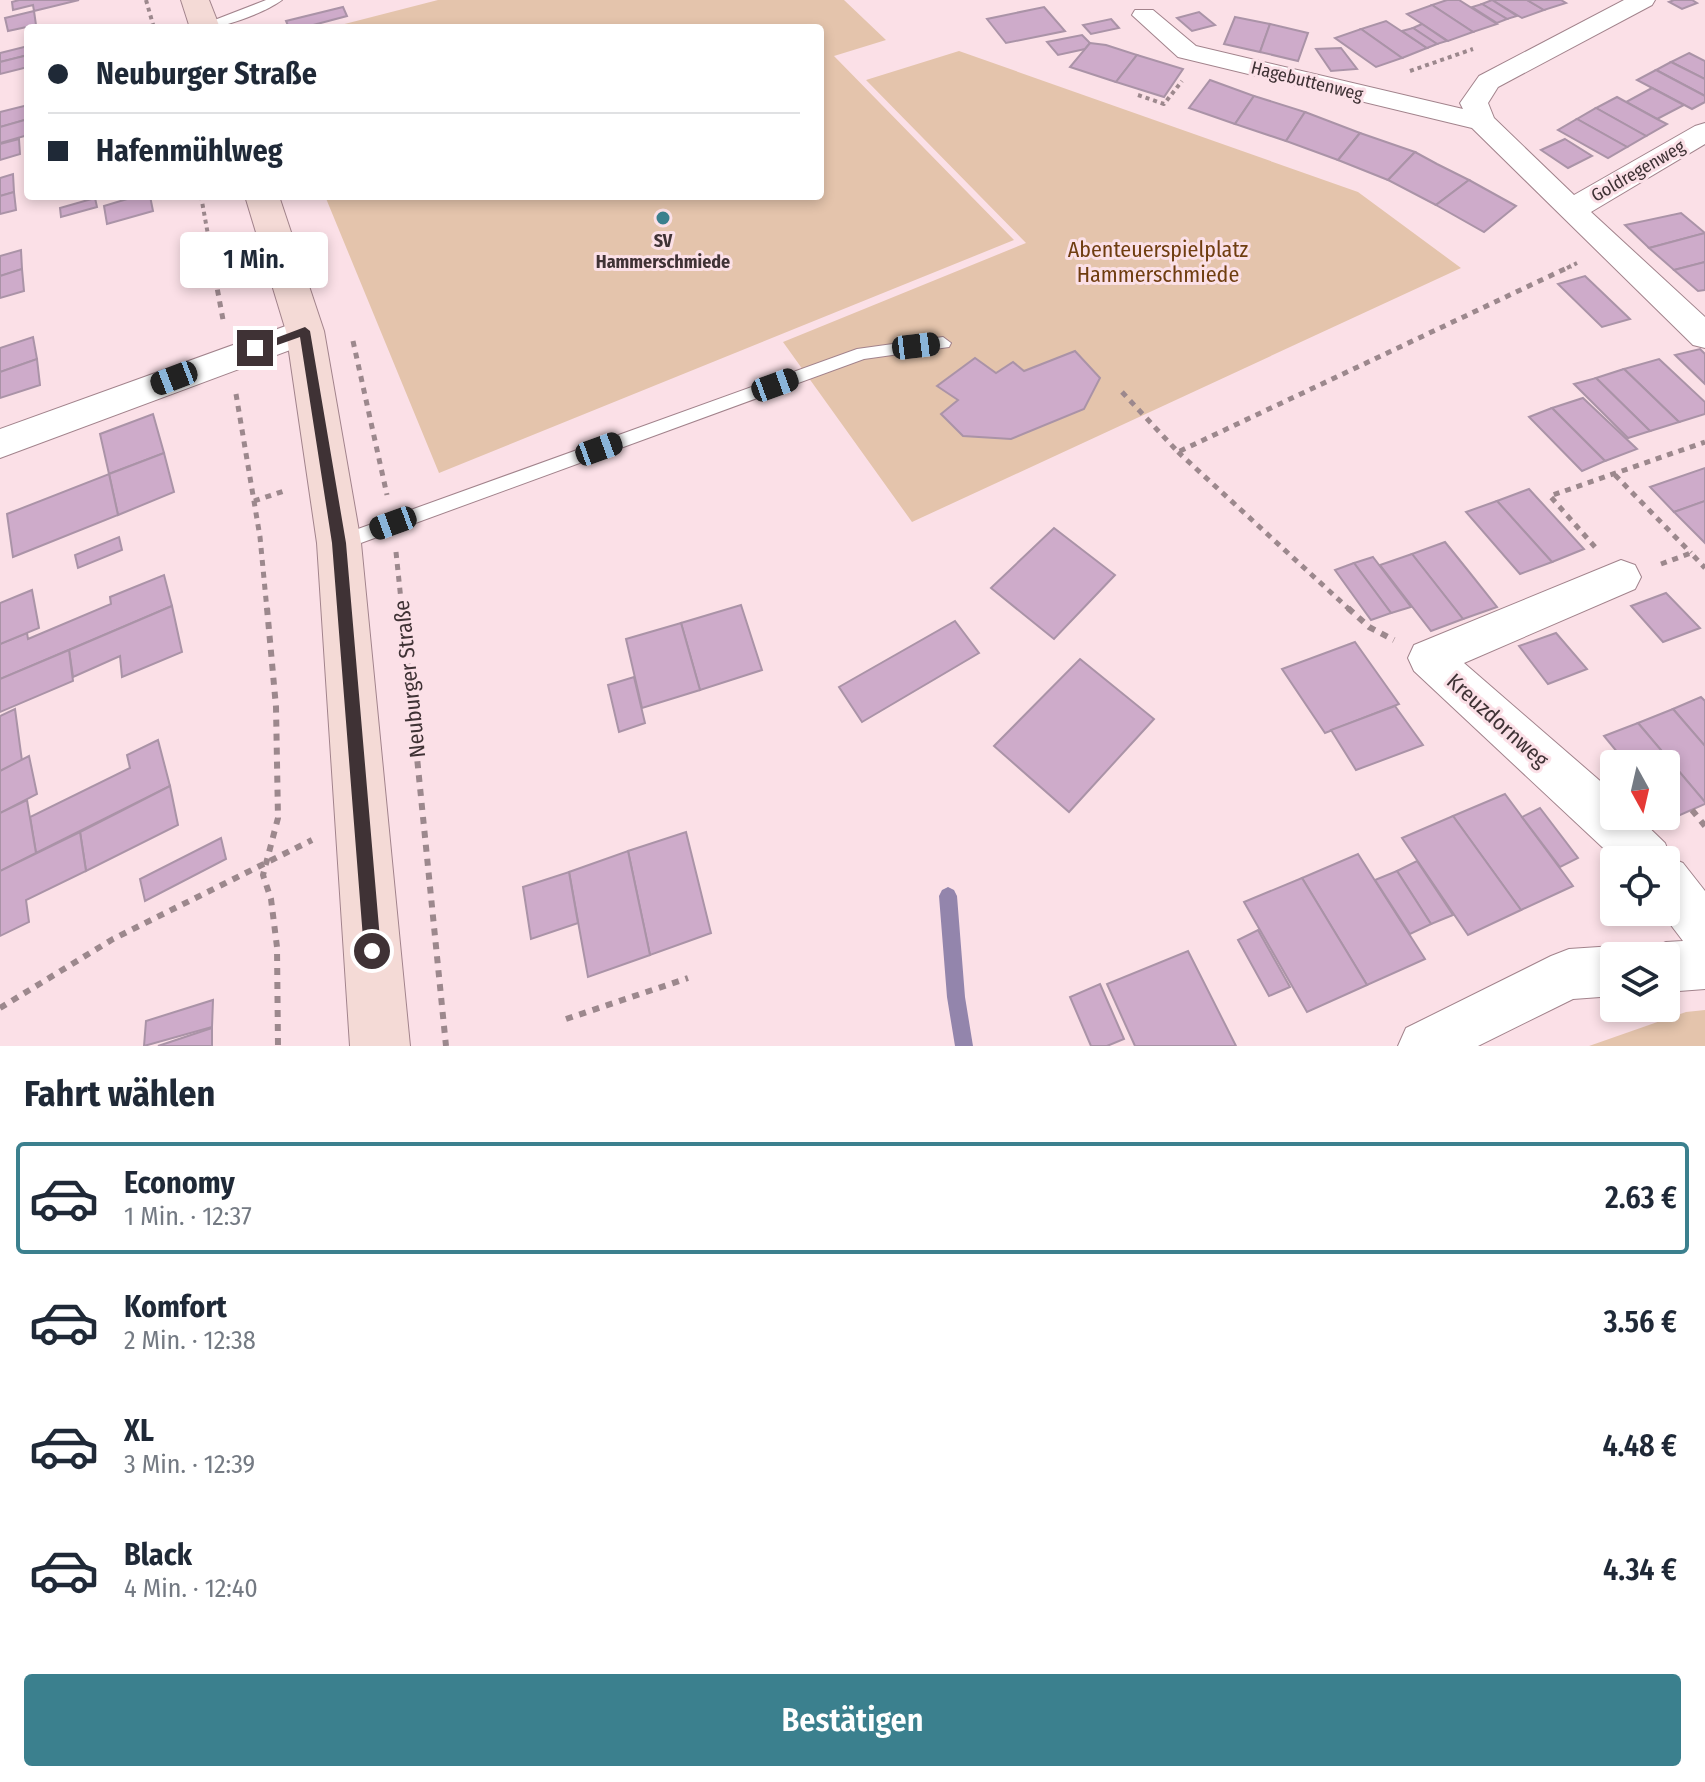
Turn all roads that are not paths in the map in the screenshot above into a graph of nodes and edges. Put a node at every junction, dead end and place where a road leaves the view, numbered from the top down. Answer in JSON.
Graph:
{"nodes":[{"id":1,"x":276,"y":0,"type":"edge"},
{"id":2,"x":1643,"y":0,"type":"edge"},
{"id":3,"x":1133,"y":5,"type":"edge"},
{"id":4,"x":202,"y":18,"type":"edge"},
{"id":5,"x":1482,"y":122,"type":"junction"},
{"id":6,"x":1705,"y":132,"type":"edge"},
{"id":7,"x":264,"y":200,"type":"edge"},
{"id":8,"x":1571,"y":210,"type":"junction"},
{"id":9,"x":328,"y":330,"type":"junction"},
{"id":10,"x":1705,"y":336,"type":"edge"},
{"id":11,"x":943,"y":343,"type":"dead end"},
{"id":12,"x":0,"y":444,"type":"edge"},
{"id":13,"x":339,"y":543,"type":"junction"},
{"id":14,"x":1621,"y":577,"type":"road end"},
{"id":15,"x":1634,"y":846,"type":"edge"},
{"id":16,"x":1680,"y":898,"type":"edge"},
{"id":17,"x":1705,"y":930,"type":"edge"},
{"id":18,"x":1705,"y":964,"type":"edge"},
{"id":19,"x":1680,"y":966,"type":"edge"},
{"id":20,"x":1600,"y":972,"type":"edge"},
{"id":21,"x":380,"y":1046,"type":"edge"},
{"id":22,"x":1424,"y":1046,"type":"edge"}],
"edges":[{"from":1,"to":4,"type":"lane"},
{"from":2,"to":5,"type":"street"},
{"from":3,"to":5,"type":"street","name":"Hagebuttenweg"},
{"from":5,"to":8,"type":"street"},
{"from":6,"to":8,"type":"street","name":"Goldregenweg"},
{"from":7,"to":9,"type":"street"},
{"from":8,"to":10,"type":"street"},
{"from":9,"to":12,"type":"street"},
{"from":9,"to":13,"type":"street"},
{"from":11,"to":13,"type":"lane"},
{"from":13,"to":21,"type":"street"},
{"from":14,"to":15,"type":"street","name":"Kreuzdornweg"},
{"from":16,"to":17,"type":"street"},
{"from":18,"to":19,"type":"street"},
{"from":20,"to":22,"type":"street"}]}
